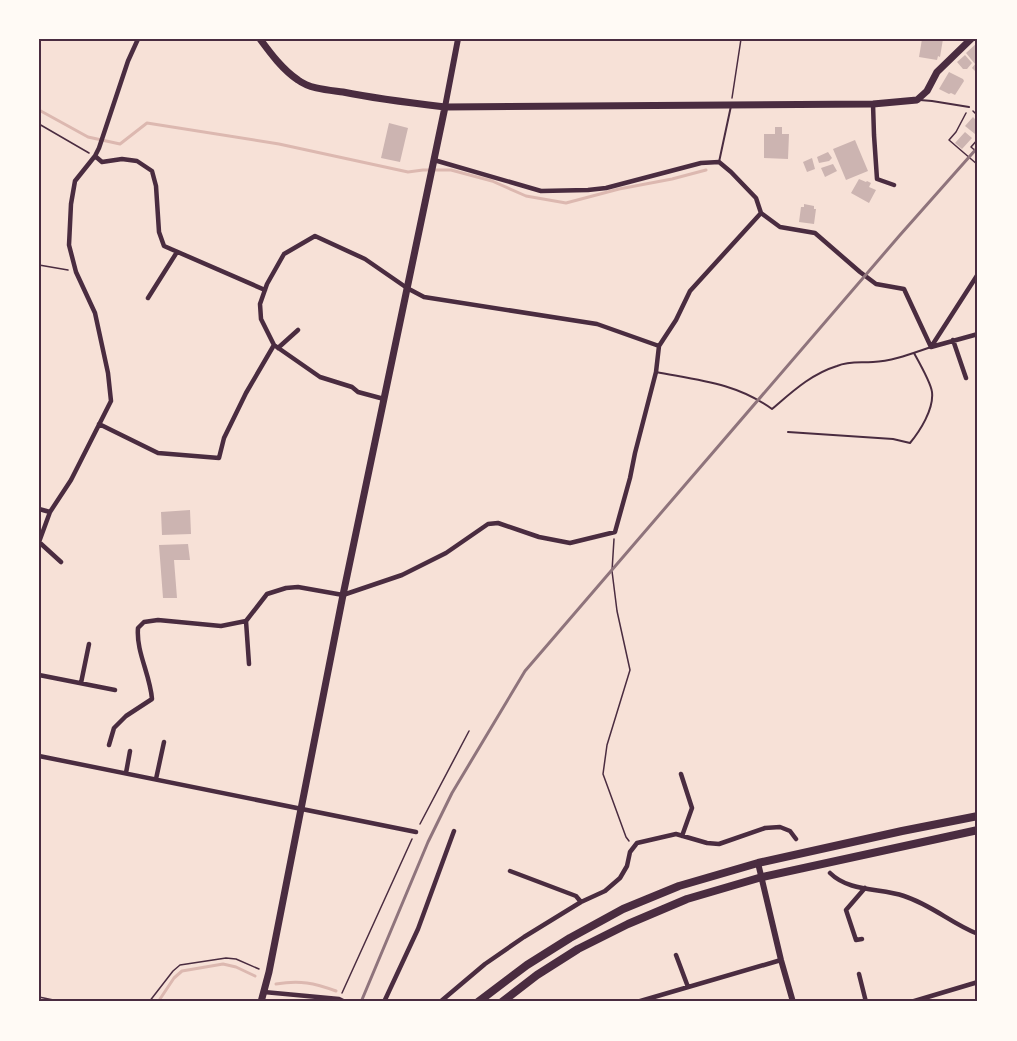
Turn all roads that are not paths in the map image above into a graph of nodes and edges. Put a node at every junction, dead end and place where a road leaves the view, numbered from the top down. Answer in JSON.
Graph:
{"nodes":[{"id":1,"x":138,"y":39,"type":"edge"},
{"id":2,"x":260,"y":39,"type":"edge"},
{"id":3,"x":458,"y":39,"type":"edge"},
{"id":4,"x":971,"y":39,"type":"edge"},
{"id":5,"x":917,"y":100,"type":"junction"},
{"id":6,"x":873,"y":104,"type":"junction"},
{"id":7,"x":731,"y":106,"type":"junction"},
{"id":8,"x":445,"y":107,"type":"junction"},
{"id":9,"x":969,"y":108,"type":"road end"},
{"id":10,"x":95,"y":156,"type":"junction"},
{"id":11,"x":719,"y":162,"type":"junction"},
{"id":12,"x":433,"y":166,"type":"junction"},
{"id":13,"x":894,"y":185,"type":"dead end"},
{"id":14,"x":761,"y":213,"type":"junction"},
{"id":15,"x":177,"y":252,"type":"junction"},
{"id":16,"x":978,"y":274,"type":"edge"},
{"id":17,"x":407,"y":288,"type":"junction"},
{"id":18,"x":265,"y":290,"type":"junction"},
{"id":19,"x":148,"y":298,"type":"dead end"},
{"id":20,"x":298,"y":330,"type":"dead end"},
{"id":21,"x":978,"y":334,"type":"edge"},
{"id":22,"x":953,"y":340,"type":"junction"},
{"id":23,"x":659,"y":346,"type":"junction"},
{"id":24,"x":276,"y":347,"type":"junction"},
{"id":25,"x":931,"y":347,"type":"junction"},
{"id":26,"x":914,"y":353,"type":"junction"},
{"id":27,"x":656,"y":372,"type":"junction"},
{"id":28,"x":966,"y":378,"type":"dead end"},
{"id":29,"x":384,"y":399,"type":"junction"},
{"id":30,"x":99,"y":424,"type":"junction"},
{"id":31,"x":788,"y":432,"type":"dead end"},
{"id":32,"x":39,"y":509,"type":"edge"},
{"id":33,"x":50,"y":512,"type":"junction"},
{"id":34,"x":61,"y":562,"type":"dead end"},
{"id":35,"x":343,"y":595,"type":"junction"},
{"id":36,"x":246,"y":621,"type":"junction"},
{"id":37,"x":89,"y":644,"type":"dead end"},
{"id":38,"x":249,"y":664,"type":"dead end"},
{"id":39,"x":39,"y":675,"type":"edge"},
{"id":40,"x":81,"y":683,"type":"junction"},
{"id":41,"x":115,"y":690,"type":"dead end"},
{"id":42,"x":164,"y":742,"type":"dead end"},
{"id":43,"x":109,"y":745,"type":"dead end"},
{"id":44,"x":130,"y":751,"type":"dead end"},
{"id":45,"x":39,"y":756,"type":"edge"},
{"id":46,"x":126,"y":773,"type":"junction"},
{"id":47,"x":681,"y":774,"type":"dead end"},
{"id":48,"x":156,"y":779,"type":"junction"},
{"id":49,"x":302,"y":808,"type":"junction"},
{"id":50,"x":978,"y":816,"type":"edge"},
{"id":51,"x":978,"y":830,"type":"edge"},
{"id":52,"x":454,"y":831,"type":"dead end"},
{"id":53,"x":416,"y":832,"type":"road end"},
{"id":54,"x":682,"y":836,"type":"junction"},
{"id":55,"x":796,"y":839,"type":"dead end"},
{"id":56,"x":758,"y":863,"type":"junction"},
{"id":57,"x":510,"y":871,"type":"dead end"},
{"id":58,"x":830,"y":873,"type":"dead end"},
{"id":59,"x":762,"y":877,"type":"junction"},
{"id":60,"x":865,"y":888,"type":"junction"},
{"id":61,"x":581,"y":902,"type":"junction"},
{"id":62,"x":978,"y":934,"type":"edge"},
{"id":63,"x":862,"y":939,"type":"dead end"},
{"id":64,"x":676,"y":955,"type":"dead end"},
{"id":65,"x":781,"y":960,"type":"junction"},
{"id":66,"x":859,"y":974,"type":"dead end"},
{"id":67,"x":978,"y":982,"type":"edge"},
{"id":68,"x":688,"y":987,"type":"junction"},
{"id":69,"x":264,"y":992,"type":"junction"},
{"id":70,"x":446,"y":996,"type":"junction"},
{"id":71,"x":261,"y":1002,"type":"edge"},
{"id":72,"x":345,"y":1002,"type":"edge"},
{"id":73,"x":384,"y":1002,"type":"edge"},
{"id":74,"x":440,"y":1002,"type":"edge"},
{"id":75,"x":452,"y":1002,"type":"edge"},
{"id":76,"x":478,"y":1002,"type":"edge"},
{"id":77,"x":502,"y":1002,"type":"edge"},
{"id":78,"x":637,"y":1002,"type":"edge"},
{"id":79,"x":794,"y":1002,"type":"edge"},
{"id":80,"x":866,"y":1002,"type":"edge"},
{"id":81,"x":911,"y":1002,"type":"edge"}],
"edges":[{"from":1,"to":10,"type":"street"},
{"from":2,"to":8,"type":"main road"},
{"from":3,"to":8,"type":"street"},
{"from":4,"to":5,"type":"main road"},
{"from":5,"to":6,"type":"main road"},
{"from":5,"to":9,"type":"lane"},
{"from":6,"to":7,"type":"main road"},
{"from":6,"to":13,"type":"street"},
{"from":7,"to":8,"type":"main road"},
{"from":7,"to":11,"type":"lane"},
{"from":8,"to":12,"type":"main road"},
{"from":10,"to":15,"type":"street"},
{"from":10,"to":30,"type":"street"},
{"from":11,"to":12,"type":"street"},
{"from":11,"to":14,"type":"street"},
{"from":12,"to":17,"type":"main road"},
{"from":14,"to":23,"type":"street"},
{"from":14,"to":25,"type":"street"},
{"from":15,"to":18,"type":"street"},
{"from":15,"to":19,"type":"street"},
{"from":16,"to":25,"type":"street"},
{"from":17,"to":18,"type":"street"},
{"from":17,"to":23,"type":"street"},
{"from":17,"to":29,"type":"main road"},
{"from":18,"to":24,"type":"street"},
{"from":20,"to":24,"type":"street"},
{"from":21,"to":22,"type":"street"},
{"from":22,"to":25,"type":"street"},
{"from":22,"to":28,"type":"street"},
{"from":23,"to":27,"type":"street"},
{"from":24,"to":29,"type":"street"},
{"from":24,"to":30,"type":"street"},
{"from":25,"to":26,"type":"lane"},
{"from":26,"to":27,"type":"lane"},
{"from":26,"to":31,"type":"lane"},
{"from":27,"to":35,"type":"street"},
{"from":29,"to":35,"type":"main road"},
{"from":30,"to":33,"type":"street"},
{"from":32,"to":33,"type":"street"},
{"from":33,"to":34,"type":"street"},
{"from":35,"to":36,"type":"street"},
{"from":35,"to":49,"type":"main road"},
{"from":36,"to":38,"type":"street"},
{"from":36,"to":43,"type":"street"},
{"from":37,"to":40,"type":"street"},
{"from":39,"to":40,"type":"street"},
{"from":40,"to":41,"type":"street"},
{"from":42,"to":48,"type":"street"},
{"from":44,"to":46,"type":"street"},
{"from":45,"to":46,"type":"street"},
{"from":46,"to":48,"type":"street"},
{"from":47,"to":54,"type":"street"},
{"from":48,"to":49,"type":"street"},
{"from":49,"to":53,"type":"street"},
{"from":49,"to":69,"type":"main road"},
{"from":50,"to":56,"type":"highway"},
{"from":51,"to":59,"type":"highway"},
{"from":52,"to":73,"type":"street"},
{"from":54,"to":55,"type":"street"},
{"from":54,"to":61,"type":"street"},
{"from":56,"to":59,"type":"street"},
{"from":56,"to":76,"type":"highway"},
{"from":57,"to":61,"type":"street"},
{"from":58,"to":60,"type":"street"},
{"from":59,"to":65,"type":"street"},
{"from":59,"to":77,"type":"highway"},
{"from":60,"to":62,"type":"street"},
{"from":60,"to":63,"type":"street"},
{"from":61,"to":70,"type":"street"},
{"from":64,"to":68,"type":"street"},
{"from":65,"to":68,"type":"street"},
{"from":65,"to":79,"type":"street"},
{"from":66,"to":80,"type":"street"},
{"from":67,"to":81,"type":"street"},
{"from":68,"to":78,"type":"street"},
{"from":69,"to":71,"type":"main road"},
{"from":69,"to":72,"type":"street"},
{"from":70,"to":74,"type":"street"},
{"from":70,"to":75,"type":"street"}]}
